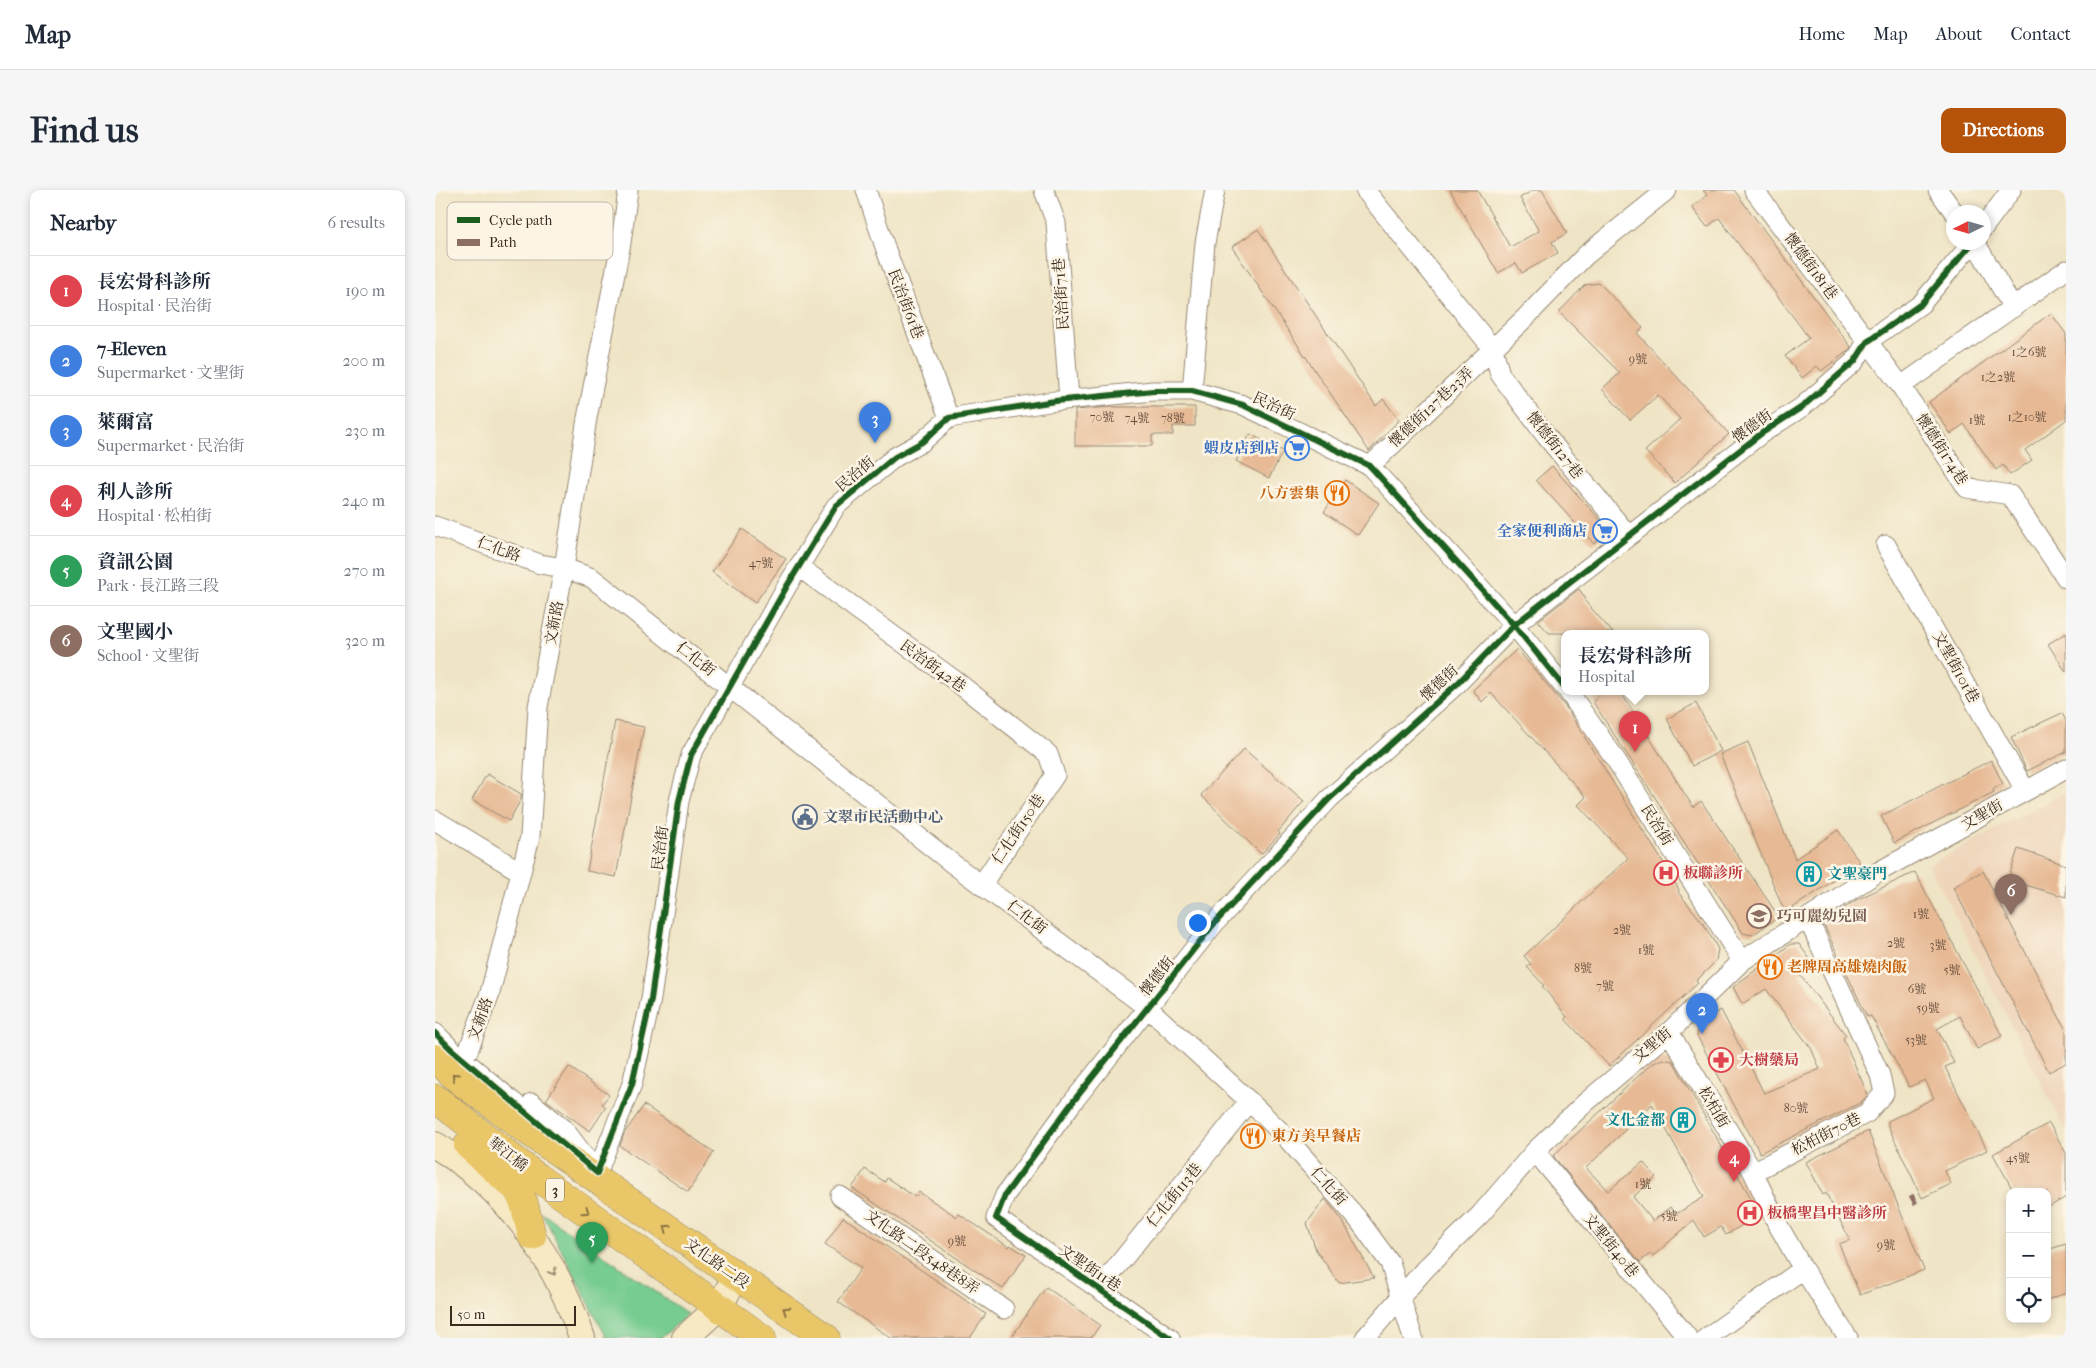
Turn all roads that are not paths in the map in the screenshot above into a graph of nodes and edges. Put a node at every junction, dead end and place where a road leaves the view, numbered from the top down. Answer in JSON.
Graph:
{"nodes":[{"id":1,"x":628,"y":190,"type":"edge"},
{"id":2,"x":866,"y":190,"type":"edge"},
{"id":3,"x":1044,"y":190,"type":"edge"},
{"id":4,"x":1215,"y":190,"type":"edge"},
{"id":5,"x":1365,"y":190,"type":"edge"},
{"id":6,"x":1667,"y":190,"type":"edge"},
{"id":7,"x":1754,"y":190,"type":"edge"},
{"id":8,"x":1938,"y":190,"type":"edge"},
{"id":9,"x":2011,"y":190,"type":"edge"},
{"id":10,"x":1949,"y":205,"type":"edge"},
{"id":11,"x":1991,"y":217,"type":"edge"},
{"id":12,"x":1967,"y":250,"type":"edge"},
{"id":13,"x":1979,"y":250,"type":"edge"},
{"id":14,"x":2066,"y":270,"type":"edge"},
{"id":15,"x":2013,"y":308,"type":"junction"},
{"id":16,"x":1867,"y":342,"type":"junction"},
{"id":17,"x":1493,"y":349,"type":"junction"},
{"id":18,"x":1901,"y":386,"type":"junction"},
{"id":19,"x":1192,"y":391,"type":"junction"},
{"id":20,"x":1069,"y":399,"type":"junction"},
{"id":21,"x":949,"y":418,"type":"junction"},
{"id":22,"x":1370,"y":466,"type":"junction"},
{"id":23,"x":435,"y":526,"type":"edge"},
{"id":24,"x":1628,"y":536,"type":"junction"},
{"id":25,"x":1886,"y":545,"type":"dead end"},
{"id":26,"x":799,"y":567,"type":"junction"},
{"id":27,"x":564,"y":568,"type":"junction"},
{"id":28,"x":2066,"y":578,"type":"edge"},
{"id":29,"x":1514,"y":625,"type":"junction"},
{"id":30,"x":1561,"y":683,"type":"edge"},
{"id":31,"x":729,"y":686,"type":"junction"},
{"id":32,"x":1570,"y":695,"type":"edge"},
{"id":33,"x":2066,"y":769,"type":"edge"},
{"id":34,"x":1055,"y":775,"type":"joint"},
{"id":35,"x":2025,"y":790,"type":"junction"},
{"id":36,"x":435,"y":820,"type":"edge"},
{"id":37,"x":521,"y":872,"type":"junction"},
{"id":38,"x":982,"y":884,"type":"junction"},
{"id":39,"x":1808,"y":919,"type":"junction"},
{"id":40,"x":1742,"y":962,"type":"junction"},
{"id":41,"x":1148,"y":1008,"type":"junction"},
{"id":42,"x":435,"y":1019,"type":"edge"},
{"id":43,"x":1669,"y":1032,"type":"junction"},
{"id":44,"x":435,"y":1033,"type":"edge"},
{"id":45,"x":469,"y":1051,"type":"junction"},
{"id":46,"x":435,"y":1058,"type":"edge"},
{"id":47,"x":435,"y":1098,"type":"edge"},
{"id":48,"x":1249,"y":1101,"type":"junction"},
{"id":49,"x":435,"y":1118,"type":"edge"},
{"id":50,"x":435,"y":1133,"type":"edge"},
{"id":51,"x":435,"y":1145,"type":"edge"},
{"id":52,"x":1535,"y":1151,"type":"junction"},
{"id":53,"x":471,"y":1170,"type":"junction"},
{"id":54,"x":1753,"y":1172,"type":"junction"},
{"id":55,"x":603,"y":1180,"type":"junction"},
{"id":56,"x":840,"y":1196,"type":"dead end"},
{"id":57,"x":996,"y":1218,"type":"joint"},
{"id":58,"x":532,"y":1236,"type":"junction"},
{"id":59,"x":1803,"y":1269,"type":"junction"},
{"id":60,"x":736,"y":1276,"type":"junction"},
{"id":61,"x":1099,"y":1289,"type":"junction"},
{"id":62,"x":1400,"y":1297,"type":"junction"},
{"id":63,"x":719,"y":1307,"type":"junction"},
{"id":64,"x":572,"y":1308,"type":"junction"},
{"id":65,"x":1004,"y":1309,"type":"dead end"},
{"id":66,"x":582,"y":1338,"type":"edge"},
{"id":67,"x":593,"y":1338,"type":"edge"},
{"id":68,"x":685,"y":1338,"type":"edge"},
{"id":69,"x":762,"y":1338,"type":"edge"},
{"id":70,"x":826,"y":1338,"type":"edge"},
{"id":71,"x":1170,"y":1338,"type":"edge"},
{"id":72,"x":1365,"y":1338,"type":"edge"},
{"id":73,"x":1413,"y":1338,"type":"edge"},
{"id":74,"x":1688,"y":1338,"type":"edge"},
{"id":75,"x":1706,"y":1338,"type":"edge"},
{"id":76,"x":1847,"y":1338,"type":"edge"}],
"edges":[{"from":1,"to":27,"type":"street","name":"文新路"},
{"from":2,"to":21,"type":"street","name":"民治街61巷"},
{"from":3,"to":20,"type":"street","name":"民治街71巷"},
{"from":4,"to":19,"type":"street"},
{"from":5,"to":17,"type":"street","name":"懷德街127巷"},
{"from":6,"to":17,"type":"street"},
{"from":7,"to":16,"type":"street","name":"懷德街181巷"},
{"from":8,"to":10,"type":"street"},
{"from":9,"to":11,"type":"street"},
{"from":12,"to":16,"type":"street","name":"懷德街"},
{"from":13,"to":15,"type":"street","name":"懷德街"},
{"from":14,"to":15,"type":"street"},
{"from":15,"to":18,"type":"street"},
{"from":16,"to":18,"type":"street","name":"懷德街174巷"},
{"from":16,"to":24,"type":"street","name":"懷德街"},
{"from":17,"to":22,"type":"street","name":"懷德街127巷23弄"},
{"from":17,"to":24,"type":"street","name":"懷德街127巷"},
{"from":18,"to":28,"type":"street","name":"懷德街174巷"},
{"from":19,"to":20,"type":"street","name":"民治街"},
{"from":19,"to":22,"type":"street","name":"民治街"},
{"from":20,"to":21,"type":"street","name":"民治街"},
{"from":21,"to":26,"type":"street","name":"民治街"},
{"from":22,"to":29,"type":"street","name":"民治街"},
{"from":23,"to":27,"type":"street","name":"仁化路"},
{"from":24,"to":29,"type":"street","name":"懷德街"},
{"from":25,"to":35,"type":"street","name":"文聖街101巷"},
{"from":26,"to":31,"type":"street","name":"民治街"},
{"from":26,"to":34,"type":"street","name":"民治街42巷"},
{"from":27,"to":31,"type":"street","name":"仁化街"},
{"from":27,"to":37,"type":"street","name":"文新路"},
{"from":29,"to":30,"type":"street","name":"民治街"},
{"from":29,"to":41,"type":"street","name":"懷德街"},
{"from":31,"to":38,"type":"street","name":"仁化街"},
{"from":31,"to":55,"type":"street","name":"民治街"},
{"from":32,"to":40,"type":"street","name":"民治街"},
{"from":33,"to":35,"type":"street","name":"文聖街"},
{"from":34,"to":38,"type":"street","name":"仁化街150巷"},
{"from":35,"to":39,"type":"street","name":"文聖街"},
{"from":36,"to":37,"type":"street"},
{"from":37,"to":45,"type":"street","name":"文新路"},
{"from":38,"to":41,"type":"street","name":"仁化街"},
{"from":39,"to":40,"type":"street","name":"文聖街"},
{"from":39,"to":54,"type":"street","name":"松柏街70巷"},
{"from":40,"to":43,"type":"street","name":"文聖街"},
{"from":41,"to":48,"type":"street","name":"仁化街"},
{"from":41,"to":57,"type":"street","name":"懷德街"},
{"from":42,"to":45,"type":"street","name":"文化路二段"},
{"from":43,"to":52,"type":"street","name":"文聖街"},
{"from":43,"to":54,"type":"street","name":"松柏街"},
{"from":44,"to":55,"type":"street"},
{"from":45,"to":55,"type":"street","name":"文化路二段"},
{"from":55,"to":46,"type":"main road","name":"文化路二段","number":"3","one_way":true},
{"from":47,"to":63,"type":"main road","name":"華江橋","number":"3","one_way":true},
{"from":48,"to":61,"type":"street","name":"仁化街113巷"},
{"from":48,"to":62,"type":"street","name":"仁化街"},
{"from":49,"to":58,"type":"main road"},
{"from":50,"to":53,"type":"street"},
{"from":51,"to":53,"type":"street"},
{"from":52,"to":62,"type":"street","name":"文聖街"},
{"from":52,"to":74,"type":"street","name":"文聖街40巷"},
{"from":53,"to":58,"type":"street"},
{"from":54,"to":59,"type":"street","name":"松柏街"},
{"from":60,"to":55,"type":"main road","name":"文化路二段","number":"3","one_way":true},
{"from":56,"to":65,"type":"street","name":"文化路二段548巷8弄"},
{"from":57,"to":61,"type":"street","name":"文聖街11巷"},
{"from":58,"to":64,"type":"street","one_way":true},
{"from":59,"to":75,"type":"street"},
{"from":59,"to":76,"type":"street","name":"松柏街"},
{"from":60,"to":63,"type":"street"},
{"from":70,"to":60,"type":"main road","name":"文化路二段","number":"3","one_way":true},
{"from":61,"to":71,"type":"street","name":"文聖街11巷"},
{"from":62,"to":72,"type":"street","name":"文聖街"},
{"from":62,"to":73,"type":"street","name":"仁化街"},
{"from":63,"to":68,"type":"street"},
{"from":63,"to":69,"type":"main road","number":"3"},
{"from":64,"to":66,"type":"street"},
{"from":64,"to":67,"type":"street"}]}
